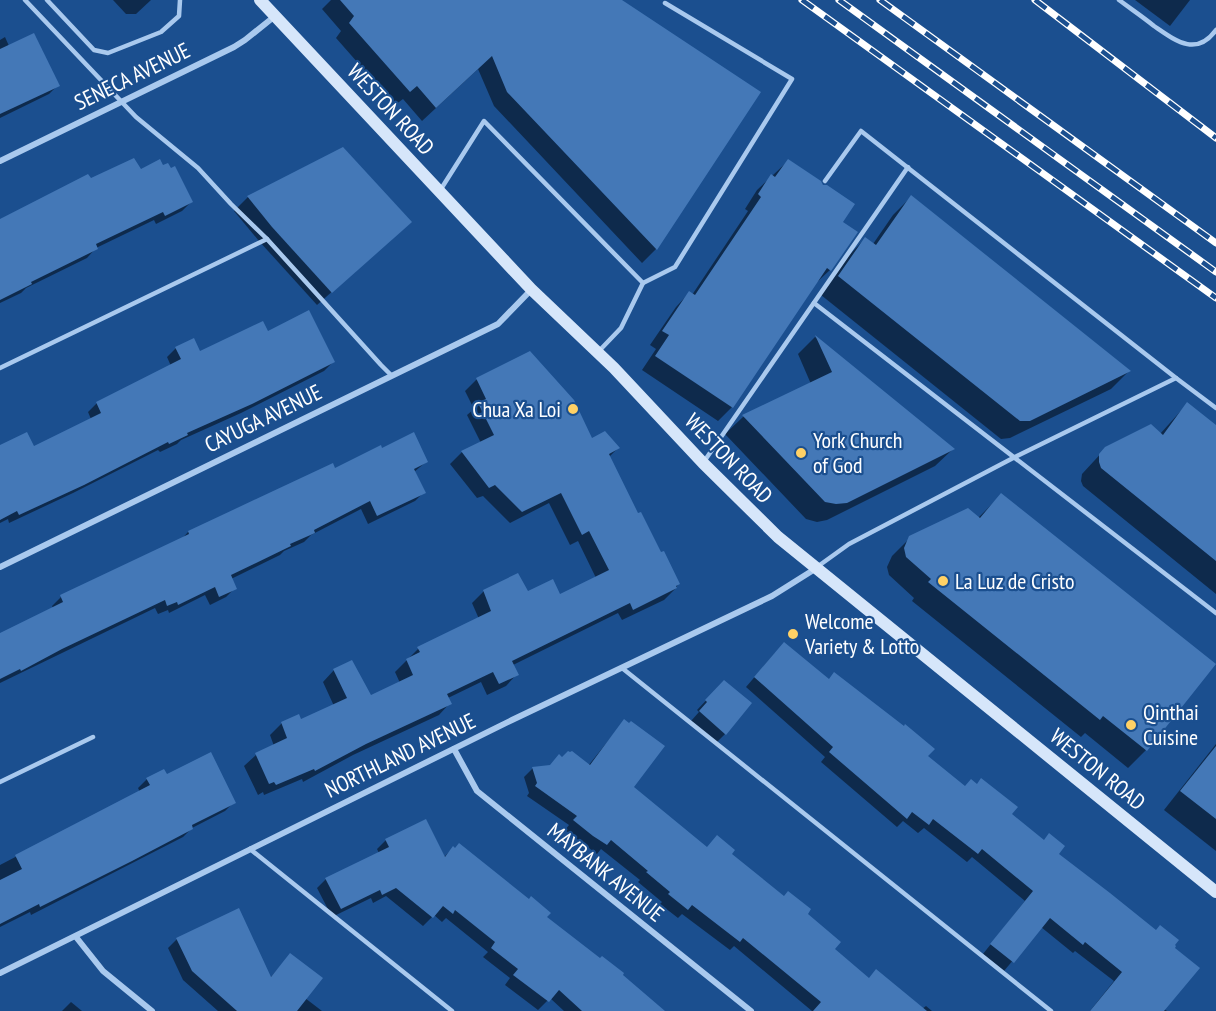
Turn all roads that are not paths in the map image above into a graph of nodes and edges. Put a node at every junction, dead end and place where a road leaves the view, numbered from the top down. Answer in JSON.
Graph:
{"nodes":[{"id":1,"x":25,"y":0,"type":"edge"},
{"id":2,"x":47,"y":0,"type":"edge"},
{"id":3,"x":180,"y":0,"type":"edge"},
{"id":4,"x":260,"y":0,"type":"edge"},
{"id":5,"x":1119,"y":0,"type":"edge"},
{"id":6,"x":665,"y":3,"type":"dead end"},
{"id":7,"x":275,"y":16,"type":"junction"},
{"id":8,"x":1216,"y":30,"type":"edge"},
{"id":9,"x":121,"y":102,"type":"junction"},
{"id":10,"x":0,"y":161,"type":"edge"},
{"id":11,"x":908,"y":166,"type":"junction"},
{"id":12,"x":825,"y":181,"type":"dead end"},
{"id":13,"x":440,"y":192,"type":"junction"},
{"id":14,"x":267,"y":239,"type":"junction"},
{"id":15,"x":643,"y":283,"type":"junction"},
{"id":16,"x":531,"y":289,"type":"junction"},
{"id":17,"x":814,"y":303,"type":"junction"},
{"id":18,"x":597,"y":352,"type":"junction"},
{"id":19,"x":0,"y":368,"type":"edge"},
{"id":20,"x":392,"y":375,"type":"junction"},
{"id":21,"x":1176,"y":378,"type":"junction"},
{"id":22,"x":1216,"y":408,"type":"edge"},
{"id":23,"x":1015,"y":457,"type":"junction"},
{"id":24,"x":703,"y":463,"type":"junction"},
{"id":25,"x":0,"y":567,"type":"edge"},
{"id":26,"x":815,"y":569,"type":"junction"},
{"id":27,"x":1216,"y":614,"type":"edge"},
{"id":28,"x":622,"y":668,"type":"junction"},
{"id":29,"x":93,"y":737,"type":"dead end"},
{"id":30,"x":454,"y":749,"type":"junction"},
{"id":31,"x":0,"y":782,"type":"edge"},
{"id":32,"x":250,"y":849,"type":"junction"},
{"id":33,"x":1216,"y":892,"type":"edge"},
{"id":34,"x":75,"y":937,"type":"junction"},
{"id":35,"x":0,"y":973,"type":"edge"},
{"id":36,"x":152,"y":1011,"type":"edge"},
{"id":37,"x":452,"y":1011,"type":"edge"},
{"id":38,"x":751,"y":1011,"type":"edge"},
{"id":39,"x":1052,"y":1011,"type":"edge"}],
"edges":[{"from":1,"to":9,"type":"lane"},
{"from":2,"to":3,"type":"lane"},
{"from":4,"to":7,"type":"main road","name":"WESTON ROAD"},
{"from":5,"to":8,"type":"lane"},
{"from":6,"to":15,"type":"lane"},
{"from":7,"to":9,"type":"street","name":"SENECA AVENUE"},
{"from":7,"to":13,"type":"main road","name":"WESTON ROAD"},
{"from":9,"to":10,"type":"street","name":"SENECA AVENUE"},
{"from":9,"to":14,"type":"lane"},
{"from":11,"to":12,"type":"lane"},
{"from":11,"to":17,"type":"lane"},
{"from":11,"to":21,"type":"lane"},
{"from":13,"to":15,"type":"lane"},
{"from":13,"to":16,"type":"main road","name":"WESTON ROAD"},
{"from":14,"to":19,"type":"lane"},
{"from":14,"to":20,"type":"lane"},
{"from":15,"to":18,"type":"lane"},
{"from":16,"to":18,"type":"main road","name":"WESTON ROAD"},
{"from":16,"to":20,"type":"street","name":"CAYUGA AVENUE"},
{"from":17,"to":23,"type":"lane"},
{"from":17,"to":24,"type":"lane"},
{"from":18,"to":24,"type":"main road","name":"WESTON ROAD"},
{"from":20,"to":25,"type":"street","name":"CAYUGA AVENUE"},
{"from":21,"to":22,"type":"lane"},
{"from":21,"to":23,"type":"lane"},
{"from":23,"to":26,"type":"lane"},
{"from":23,"to":27,"type":"lane"},
{"from":24,"to":26,"type":"main road","name":"WESTON ROAD"},
{"from":26,"to":28,"type":"street","name":"NORTHLAND AVENUE"},
{"from":26,"to":33,"type":"main road","name":"WESTON ROAD"},
{"from":28,"to":30,"type":"street","name":"NORTHLAND AVENUE"},
{"from":28,"to":39,"type":"lane"},
{"from":29,"to":31,"type":"lane"},
{"from":30,"to":32,"type":"street","name":"NORTHLAND AVENUE"},
{"from":30,"to":38,"type":"street","name":"MAYBANK AVENUE"},
{"from":32,"to":34,"type":"street","name":"NORTHLAND AVENUE"},
{"from":32,"to":37,"type":"lane"},
{"from":34,"to":35,"type":"street","name":"NORTHLAND AVENUE"},
{"from":34,"to":36,"type":"street"}]}
